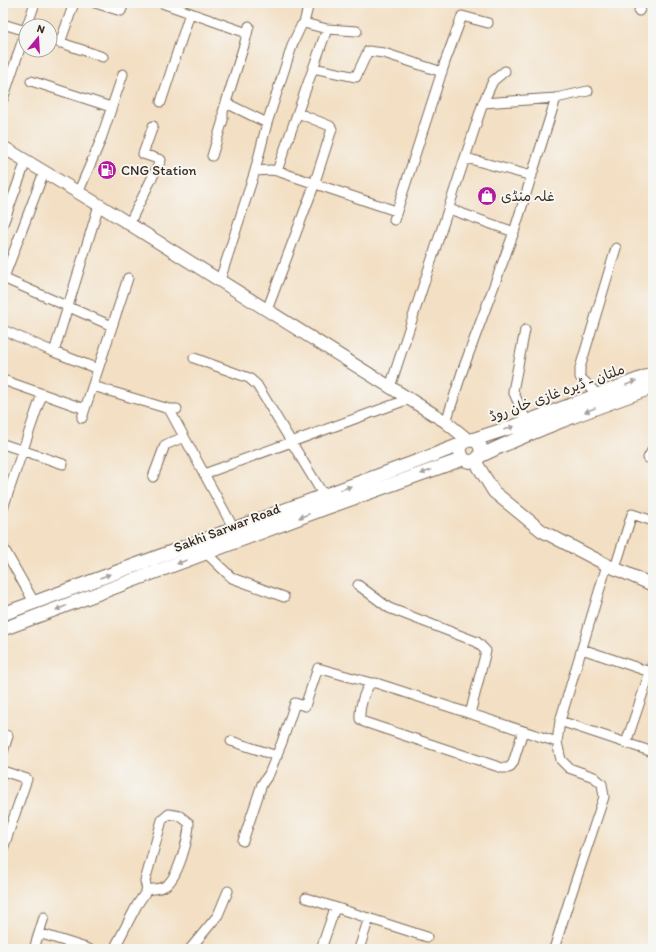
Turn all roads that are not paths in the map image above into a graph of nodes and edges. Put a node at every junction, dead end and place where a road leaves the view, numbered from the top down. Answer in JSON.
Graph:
{"nodes":[{"id":1,"x":35,"y":3,"type":"edge"},
{"id":2,"x":74,"y":3,"type":"edge"},
{"id":3,"x":95,"y":3,"type":"edge"},
{"id":4,"x":124,"y":3,"type":"edge"},
{"id":5,"x":162,"y":3,"type":"edge"},
{"id":6,"x":310,"y":3,"type":"edge"},
{"id":7,"x":190,"y":13,"type":"junction"},
{"id":8,"x":30,"y":18,"type":"edge"},
{"id":9,"x":304,"y":23,"type":"junction"},
{"id":10,"x":488,"y":23,"type":"dead end"},
{"id":11,"x":3,"y":24,"type":"edge"},
{"id":12,"x":18,"y":28,"type":"edge"},
{"id":13,"x":327,"y":29,"type":"junction"},
{"id":14,"x":357,"y":31,"type":"dead end"},
{"id":15,"x":60,"y":43,"type":"joint"},
{"id":16,"x":18,"y":49,"type":"edge"},
{"id":17,"x":103,"y":57,"type":"dead end"},
{"id":18,"x":313,"y":68,"type":"junction"},
{"id":19,"x":505,"y":71,"type":"dead end"},
{"id":20,"x":442,"y":72,"type":"junction"},
{"id":21,"x":123,"y":74,"type":"dead end"},
{"id":22,"x":7,"y":75,"type":"edge"},
{"id":23,"x":31,"y":81,"type":"dead end"},
{"id":24,"x":588,"y":91,"type":"dead end"},
{"id":25,"x":3,"y":98,"type":"edge"},
{"id":26,"x":556,"y":98,"type":"junction"},
{"id":27,"x":161,"y":102,"type":"dead end"},
{"id":28,"x":226,"y":102,"type":"junction"},
{"id":29,"x":483,"y":103,"type":"junction"},
{"id":30,"x":111,"y":107,"type":"junction"},
{"id":31,"x":298,"y":113,"type":"junction"},
{"id":32,"x":267,"y":123,"type":"junction"},
{"id":33,"x":153,"y":126,"type":"dead end"},
{"id":34,"x":3,"y":147,"type":"edge"},
{"id":35,"x":212,"y":156,"type":"dead end"},
{"id":36,"x":466,"y":158,"type":"junction"},
{"id":37,"x":26,"y":161,"type":"junction"},
{"id":38,"x":255,"y":171,"type":"junction"},
{"id":39,"x":277,"y":171,"type":"junction"},
{"id":40,"x":44,"y":172,"type":"junction"},
{"id":41,"x":532,"y":176,"type":"junction"},
{"id":42,"x":314,"y":184,"type":"junction"},
{"id":43,"x":78,"y":193,"type":"junction"},
{"id":44,"x":100,"y":205,"type":"junction"},
{"id":45,"x":449,"y":209,"type":"junction"},
{"id":46,"x":3,"y":224,"type":"edge"},
{"id":47,"x":129,"y":224,"type":"junction"},
{"id":48,"x":514,"y":232,"type":"junction"},
{"id":49,"x":616,"y":248,"type":"dead end"},
{"id":50,"x":128,"y":278,"type":"dead end"},
{"id":51,"x":3,"y":279,"type":"edge"},
{"id":52,"x":220,"y":280,"type":"junction"},
{"id":53,"x":68,"y":305,"type":"junction"},
{"id":54,"x":267,"y":310,"type":"junction"},
{"id":55,"x":112,"y":326,"type":"junction"},
{"id":56,"x":3,"y":330,"type":"edge"},
{"id":57,"x":525,"y":330,"type":"dead end"},
{"id":58,"x":54,"y":352,"type":"junction"},
{"id":59,"x":194,"y":358,"type":"dead end"},
{"id":60,"x":98,"y":369,"type":"junction"},
{"id":61,"x":653,"y":374,"type":"edge"},
{"id":62,"x":3,"y":380,"type":"edge"},
{"id":63,"x":93,"y":386,"type":"junction"},
{"id":64,"x":390,"y":387,"type":"junction"},
{"id":65,"x":653,"y":387,"type":"edge"},
{"id":66,"x":42,"y":394,"type":"junction"},
{"id":67,"x":598,"y":395,"type":"junction"},
{"id":68,"x":409,"y":399,"type":"junction"},
{"id":69,"x":446,"y":422,"type":"junction"},
{"id":70,"x":527,"y":422,"type":"junction"},
{"id":71,"x":184,"y":437,"type":"junction"},
{"id":72,"x":467,"y":441,"type":"junction"},
{"id":73,"x":292,"y":442,"type":"junction"},
{"id":74,"x":3,"y":444,"type":"edge"},
{"id":75,"x":653,"y":449,"type":"edge"},
{"id":76,"x":22,"y":450,"type":"junction"},
{"id":77,"x":648,"y":458,"type":"dead end"},
{"id":78,"x":473,"y":459,"type":"junction"},
{"id":79,"x":62,"y":464,"type":"dead end"},
{"id":80,"x":204,"y":474,"type":"junction"},
{"id":81,"x":153,"y":477,"type":"dead end"},
{"id":82,"x":324,"y":496,"type":"junction"},
{"id":83,"x":3,"y":508,"type":"edge"},
{"id":84,"x":653,"y":521,"type":"edge"},
{"id":85,"x":234,"y":529,"type":"junction"},
{"id":86,"x":3,"y":547,"type":"edge"},
{"id":87,"x":206,"y":553,"type":"junction"},
{"id":88,"x":611,"y":566,"type":"junction"},
{"id":89,"x":358,"y":585,"type":"dead end"},
{"id":90,"x":653,"y":585,"type":"edge"},
{"id":91,"x":284,"y":597,"type":"dead end"},
{"id":92,"x":34,"y":602,"type":"junction"},
{"id":93,"x":3,"y":614,"type":"edge"},
{"id":94,"x":3,"y":629,"type":"edge"},
{"id":95,"x":582,"y":649,"type":"junction"},
{"id":96,"x":653,"y":663,"type":"edge"},
{"id":97,"x":651,"y":673,"type":"edge"},
{"id":98,"x":371,"y":683,"type":"junction"},
{"id":99,"x":470,"y":714,"type":"junction"},
{"id":100,"x":560,"y":721,"type":"junction"},
{"id":101,"x":523,"y":731,"type":"junction"},
{"id":102,"x":3,"y":734,"type":"edge"},
{"id":103,"x":231,"y":741,"type":"dead end"},
{"id":104,"x":557,"y":742,"type":"junction"},
{"id":105,"x":626,"y":743,"type":"junction"},
{"id":106,"x":3,"y":752,"type":"edge"},
{"id":107,"x":653,"y":752,"type":"edge"},
{"id":108,"x":277,"y":756,"type":"junction"},
{"id":109,"x":3,"y":772,"type":"edge"},
{"id":110,"x":243,"y":841,"type":"dead end"},
{"id":111,"x":3,"y":849,"type":"edge"},
{"id":112,"x":147,"y":890,"type":"junction"},
{"id":113,"x":228,"y":890,"type":"dead end"},
{"id":114,"x":306,"y":898,"type":"dead end"},
{"id":115,"x":334,"y":908,"type":"junction"},
{"id":116,"x":44,"y":917,"type":"dead end"},
{"id":117,"x":369,"y":918,"type":"junction"},
{"id":118,"x":39,"y":933,"type":"junction"},
{"id":119,"x":427,"y":937,"type":"dead end"},
{"id":120,"x":34,"y":949,"type":"edge"},
{"id":121,"x":88,"y":949,"type":"edge"},
{"id":122,"x":114,"y":949,"type":"edge"},
{"id":123,"x":190,"y":949,"type":"edge"},
{"id":124,"x":321,"y":949,"type":"edge"},
{"id":125,"x":359,"y":949,"type":"edge"},
{"id":126,"x":554,"y":949,"type":"edge"}],
"edges":[{"from":1,"to":8,"type":"street"},
{"from":2,"to":15,"type":"street"},
{"from":3,"to":4,"type":"street"},
{"from":5,"to":7,"type":"street"},
{"from":6,"to":9,"type":"street"},
{"from":7,"to":27,"type":"street"},
{"from":7,"to":28,"type":"street"},
{"from":9,"to":13,"type":"street"},
{"from":9,"to":32,"type":"street"},
{"from":10,"to":20,"type":"street"},
{"from":11,"to":12,"type":"street"},
{"from":13,"to":14,"type":"street"},
{"from":13,"to":18,"type":"street"},
{"from":15,"to":17,"type":"street"},
{"from":16,"to":22,"type":"street"},
{"from":18,"to":20,"type":"street"},
{"from":18,"to":31,"type":"street"},
{"from":19,"to":29,"type":"street"},
{"from":20,"to":42,"type":"street"},
{"from":21,"to":30,"type":"street"},
{"from":22,"to":25,"type":"street"},
{"from":23,"to":30,"type":"street"},
{"from":24,"to":26,"type":"street"},
{"from":26,"to":29,"type":"street"},
{"from":26,"to":41,"type":"street"},
{"from":28,"to":32,"type":"street"},
{"from":28,"to":35,"type":"street"},
{"from":29,"to":36,"type":"street"},
{"from":30,"to":43,"type":"street"},
{"from":31,"to":39,"type":"street"},
{"from":31,"to":42,"type":"street"},
{"from":32,"to":38,"type":"street"},
{"from":33,"to":47,"type":"street"},
{"from":34,"to":37,"type":"main road"},
{"from":36,"to":41,"type":"street"},
{"from":36,"to":45,"type":"street"},
{"from":37,"to":40,"type":"main road"},
{"from":37,"to":46,"type":"street"},
{"from":38,"to":39,"type":"street"},
{"from":38,"to":52,"type":"street"},
{"from":39,"to":42,"type":"street"},
{"from":40,"to":43,"type":"main road"},
{"from":40,"to":51,"type":"street"},
{"from":41,"to":48,"type":"street"},
{"from":42,"to":54,"type":"street"},
{"from":43,"to":44,"type":"main road"},
{"from":44,"to":47,"type":"main road"},
{"from":44,"to":53,"type":"street"},
{"from":45,"to":48,"type":"street"},
{"from":45,"to":64,"type":"street"},
{"from":47,"to":52,"type":"main road"},
{"from":48,"to":69,"type":"street"},
{"from":49,"to":67,"type":"street"},
{"from":50,"to":55,"type":"street"},
{"from":51,"to":53,"type":"street"},
{"from":52,"to":54,"type":"main road"},
{"from":53,"to":55,"type":"street"},
{"from":53,"to":58,"type":"street"},
{"from":54,"to":64,"type":"main road"},
{"from":55,"to":60,"type":"street"},
{"from":56,"to":58,"type":"street"},
{"from":57,"to":70,"type":"street"},
{"from":58,"to":60,"type":"street"},
{"from":59,"to":73,"type":"street"},
{"from":60,"to":63,"type":"street"},
{"from":67,"to":61,"type":"highway","name":"ملتان - ڈیرہ غازی خان روڈ","one_way":true},
{"from":62,"to":66,"type":"street"},
{"from":63,"to":66,"type":"street"},
{"from":63,"to":71,"type":"street"},
{"from":64,"to":68,"type":"main road"},
{"from":65,"to":78,"type":"highway","name":"ملتان - ڈیرہ غازی خان روڈ","one_way":true},
{"from":66,"to":76,"type":"street"},
{"from":67,"to":70,"type":"highway","name":"ملتان - ڈیرہ غازی خان روڈ"},
{"from":68,"to":69,"type":"main road"},
{"from":68,"to":73,"type":"street"},
{"from":69,"to":72,"type":"main road"},
{"from":72,"to":70,"type":"highway","name":"ملتان - ڈیرہ غازی خان روڈ","one_way":true},
{"from":71,"to":80,"type":"street"},
{"from":71,"to":81,"type":"street"},
{"from":72,"to":78,"type":"highway"},
{"from":72,"to":78,"type":"highway"},
{"from":82,"to":72,"type":"highway","name":"Sakhi Sarwar Road","one_way":true},
{"from":73,"to":80,"type":"street"},
{"from":73,"to":82,"type":"street"},
{"from":74,"to":76,"type":"street"},
{"from":75,"to":77,"type":"street"},
{"from":76,"to":79,"type":"street"},
{"from":76,"to":83,"type":"street"},
{"from":78,"to":87,"type":"highway","name":"Sakhi Sarwar Road","one_way":true},
{"from":78,"to":88,"type":"main road"},
{"from":80,"to":85,"type":"street"},
{"from":82,"to":85,"type":"highway","name":"Sakhi Sarwar Road"},
{"from":84,"to":88,"type":"street"},
{"from":92,"to":85,"type":"highway","name":"Sakhi Sarwar Road","one_way":true},
{"from":86,"to":92,"type":"street"},
{"from":87,"to":91,"type":"street"},
{"from":87,"to":94,"type":"highway","name":"Sakhi Sarwar Road","one_way":true},
{"from":88,"to":90,"type":"main road"},
{"from":88,"to":95,"type":"street"},
{"from":89,"to":99,"type":"street"},
{"from":92,"to":93,"type":"highway","name":"Sakhi Sarwar Road"},
{"from":95,"to":97,"type":"street"},
{"from":95,"to":100,"type":"street"},
{"from":96,"to":97,"type":"street"},
{"from":97,"to":105,"type":"street"},
{"from":98,"to":99,"type":"street"},
{"from":98,"to":101,"type":"street"},
{"from":98,"to":108,"type":"street"},
{"from":99,"to":101,"type":"street"},
{"from":100,"to":104,"type":"street"},
{"from":100,"to":105,"type":"street"},
{"from":101,"to":104,"type":"street"},
{"from":102,"to":106,"type":"street"},
{"from":103,"to":108,"type":"street"},
{"from":104,"to":126,"type":"street"},
{"from":105,"to":107,"type":"street"},
{"from":108,"to":110,"type":"street"},
{"from":109,"to":111,"type":"street"},
{"from":112,"to":112,"type":"street"},
{"from":112,"to":122,"type":"street"},
{"from":113,"to":123,"type":"street"},
{"from":114,"to":115,"type":"street"},
{"from":115,"to":117,"type":"street"},
{"from":115,"to":124,"type":"street"},
{"from":116,"to":118,"type":"street"},
{"from":117,"to":119,"type":"street"},
{"from":117,"to":125,"type":"street"},
{"from":118,"to":120,"type":"street"},
{"from":118,"to":121,"type":"street"}]}
